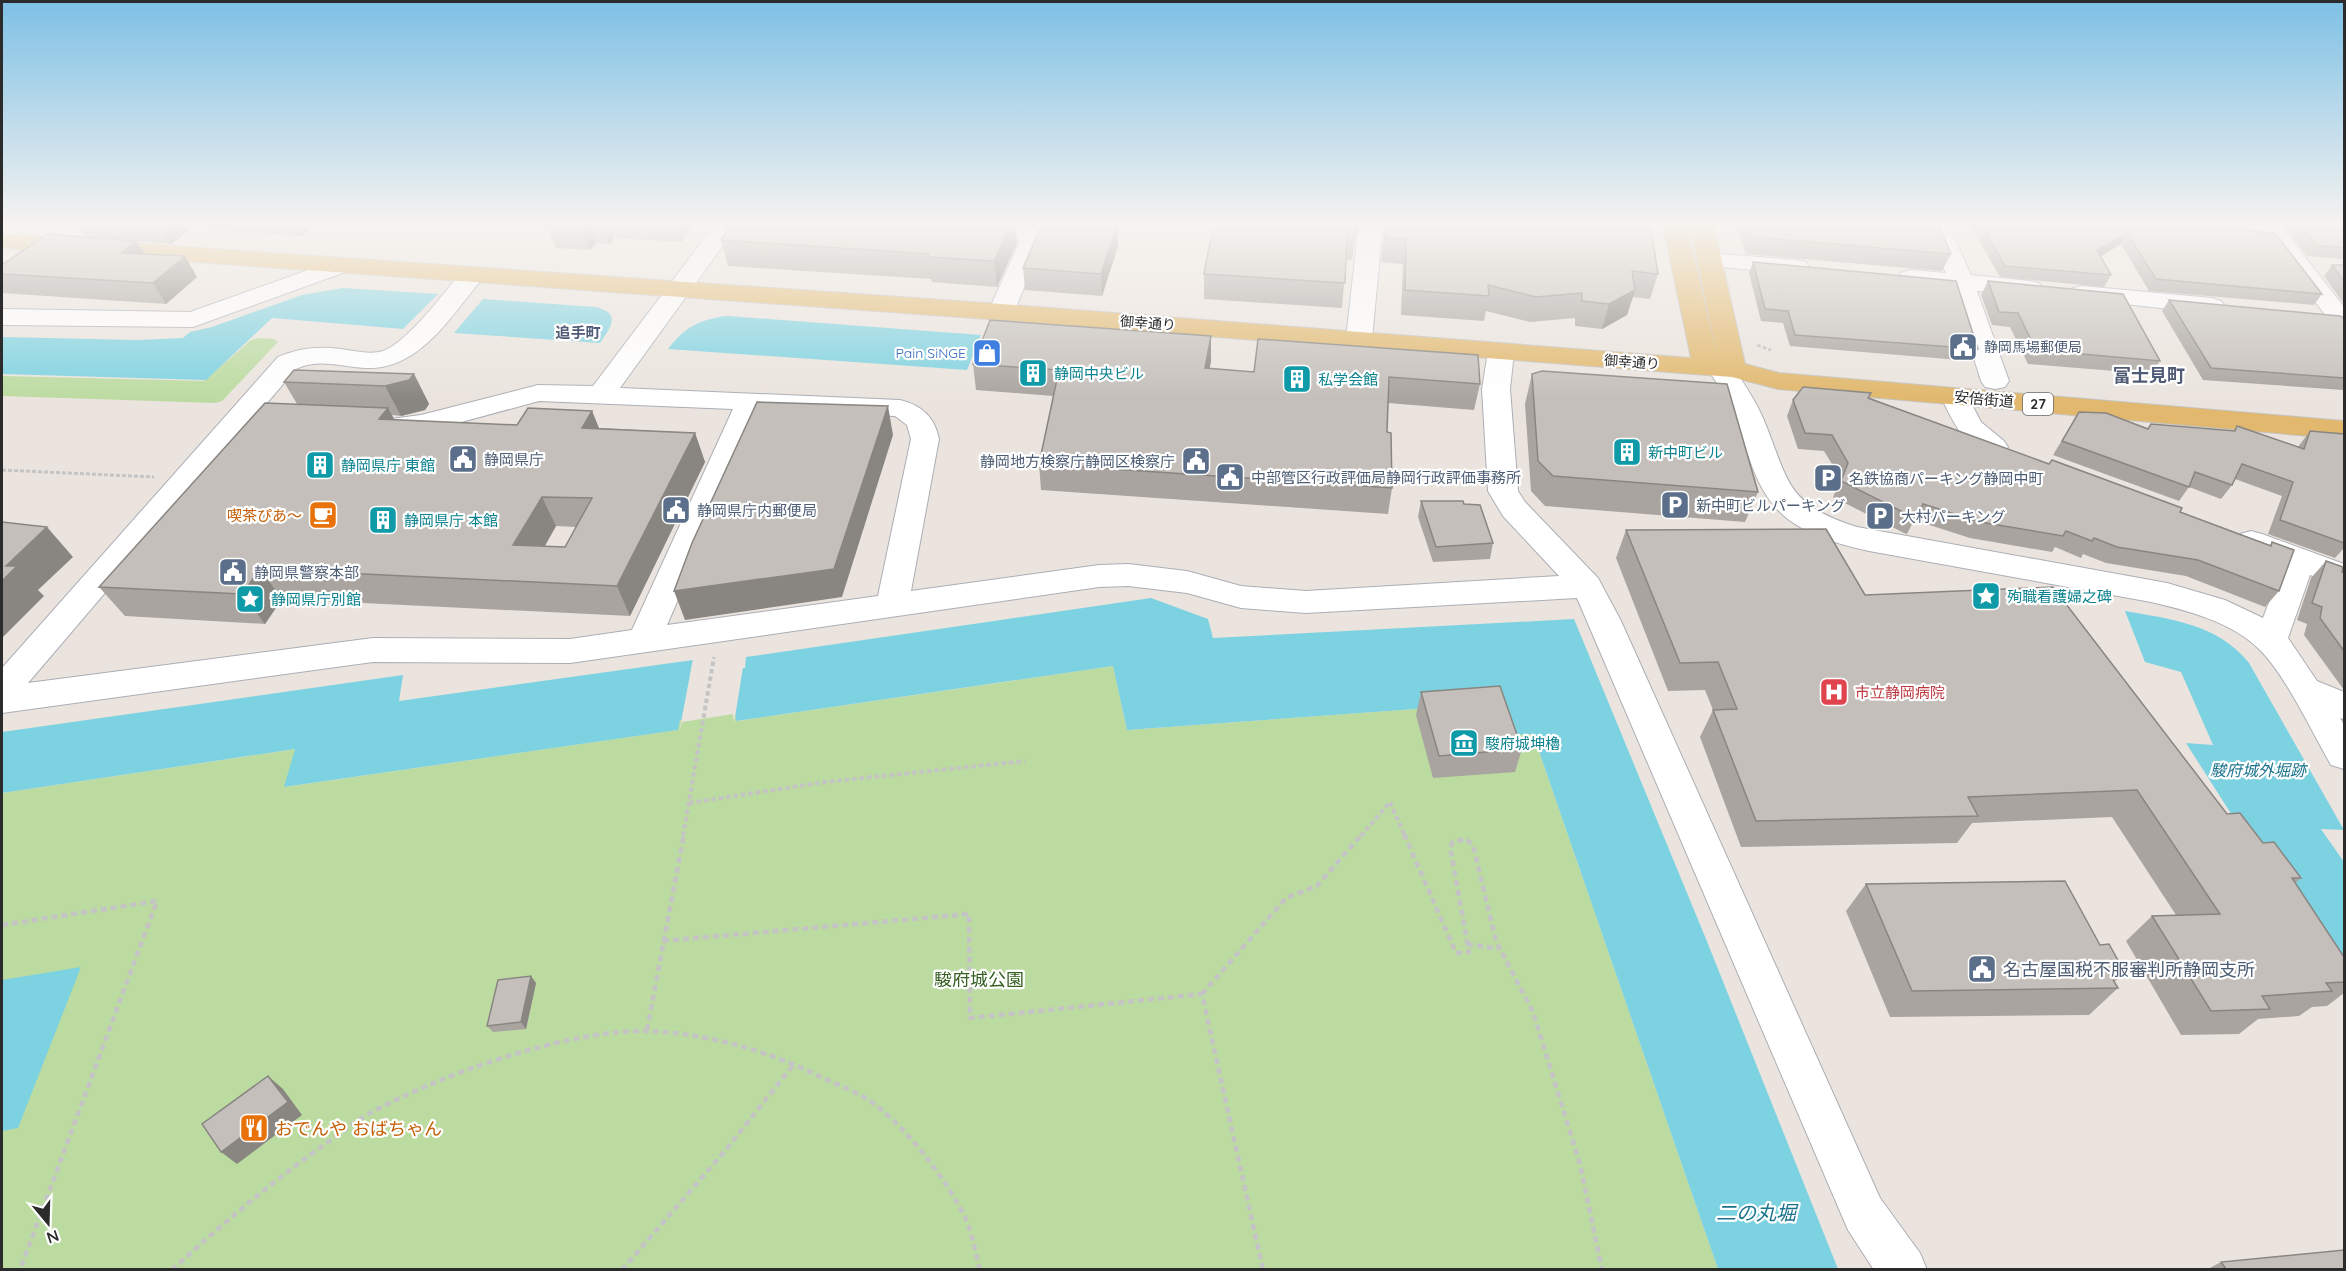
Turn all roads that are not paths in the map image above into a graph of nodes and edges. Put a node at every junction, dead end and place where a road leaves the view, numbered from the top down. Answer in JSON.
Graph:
{"nodes":[{"id":1,"x":297,"y":281,"type":"edge"},
{"id":2,"x":467,"y":281,"type":"edge"},
{"id":3,"x":568,"y":281,"type":"edge"},
{"id":4,"x":686,"y":281,"type":"edge"},
{"id":5,"x":1014,"y":281,"type":"edge"},
{"id":6,"x":1365,"y":281,"type":"edge"},
{"id":7,"x":1693,"y":281,"type":"edge"},
{"id":8,"x":1711,"y":281,"type":"edge"},
{"id":9,"x":1954,"y":281,"type":"edge"},
{"id":10,"x":2313,"y":281,"type":"edge"},
{"id":11,"x":1962,"y":282,"type":"junction"},
{"id":12,"x":680,"y":290,"type":"junction"},
{"id":13,"x":2234,"y":308,"type":"edge"},
{"id":14,"x":1001,"y":312,"type":"junction"},
{"id":15,"x":2305,"y":315,"type":"edge"},
{"id":16,"x":2,"y":317,"type":"edge"},
{"id":17,"x":2343,"y":320,"type":"edge"},
{"id":18,"x":1359,"y":339,"type":"junction"},
{"id":19,"x":1501,"y":352,"type":"junction"},
{"id":20,"x":1720,"y":368,"type":"junction"},
{"id":21,"x":1995,"y":381,"type":"junction"},
{"id":22,"x":1839,"y":387,"type":"junction"},
{"id":23,"x":601,"y":395,"type":"junction"},
{"id":24,"x":1955,"y":397,"type":"junction"},
{"id":25,"x":750,"y":402,"type":"junction"},
{"id":26,"x":2344,"y":407,"type":"edge"},
{"id":27,"x":236,"y":420,"type":"junction"},
{"id":28,"x":271,"y":422,"type":"edge"},
{"id":29,"x":354,"y":425,"type":"edge"},
{"id":30,"x":2344,"y":430,"type":"edge"},
{"id":31,"x":2224,"y":532,"type":"edge"},
{"id":32,"x":2300,"y":560,"type":"junction"},
{"id":33,"x":2344,"y":576,"type":"edge"},
{"id":34,"x":1587,"y":586,"type":"junction"},
{"id":35,"x":892,"y":604,"type":"junction"},
{"id":36,"x":2271,"y":640,"type":"junction"},
{"id":37,"x":644,"y":641,"type":"junction"},
{"id":38,"x":2,"y":690,"type":"edge"},
{"id":39,"x":2305,"y":690,"type":"junction"},
{"id":40,"x":2,"y":700,"type":"edge"},
{"id":41,"x":2344,"y":706,"type":"edge"},
{"id":42,"x":2344,"y":755,"type":"edge"},
{"id":43,"x":1903,"y":1269,"type":"edge"}],
"edges":[{"from":1,"to":16,"type":"street"},
{"from":2,"to":27,"type":"street"},
{"from":3,"to":12,"type":"main road","name":"御幸通り","number":"27"},
{"from":4,"to":12,"type":"street"},
{"from":5,"to":14,"type":"street"},
{"from":6,"to":18,"type":"street"},
{"from":7,"to":20,"type":"main road"},
{"from":8,"to":20,"type":"main road"},
{"from":9,"to":11,"type":"street"},
{"from":10,"to":17,"type":"street"},
{"from":11,"to":13,"type":"street"},
{"from":11,"to":21,"type":"street"},
{"from":12,"to":14,"type":"main road","name":"御幸通り","number":"27"},
{"from":12,"to":23,"type":"street"},
{"from":14,"to":18,"type":"main road","name":"御幸通り","number":"27"},
{"from":15,"to":17,"type":"street"},
{"from":18,"to":19,"type":"main road","name":"御幸通り","number":"27"},
{"from":19,"to":20,"type":"main road","name":"御幸通り","number":"27"},
{"from":19,"to":34,"type":"street"},
{"from":20,"to":21,"type":"main road","name":"安倍街道","number":"27"},
{"from":20,"to":22,"type":"main road","name":"安倍街道","number":"27"},
{"from":20,"to":36,"type":"street"},
{"from":21,"to":26,"type":"main road","name":"安倍街道","number":"27"},
{"from":22,"to":24,"type":"main road","name":"安倍街道","number":"27"},
{"from":22,"to":24,"type":"street"},
{"from":23,"to":25,"type":"street"},
{"from":23,"to":29,"type":"street"},
{"from":24,"to":30,"type":"main road","name":"安倍街道","number":"27"},
{"from":25,"to":35,"type":"street"},
{"from":25,"to":37,"type":"street"},
{"from":27,"to":28,"type":"street"},
{"from":27,"to":38,"type":"street"},
{"from":31,"to":32,"type":"street"},
{"from":32,"to":33,"type":"street"},
{"from":32,"to":36,"type":"street"},
{"from":34,"to":35,"type":"street"},
{"from":34,"to":43,"type":"street"},
{"from":35,"to":37,"type":"street"},
{"from":36,"to":39,"type":"street"},
{"from":37,"to":40,"type":"street"},
{"from":39,"to":41,"type":"street"},
{"from":39,"to":42,"type":"street"}]}
